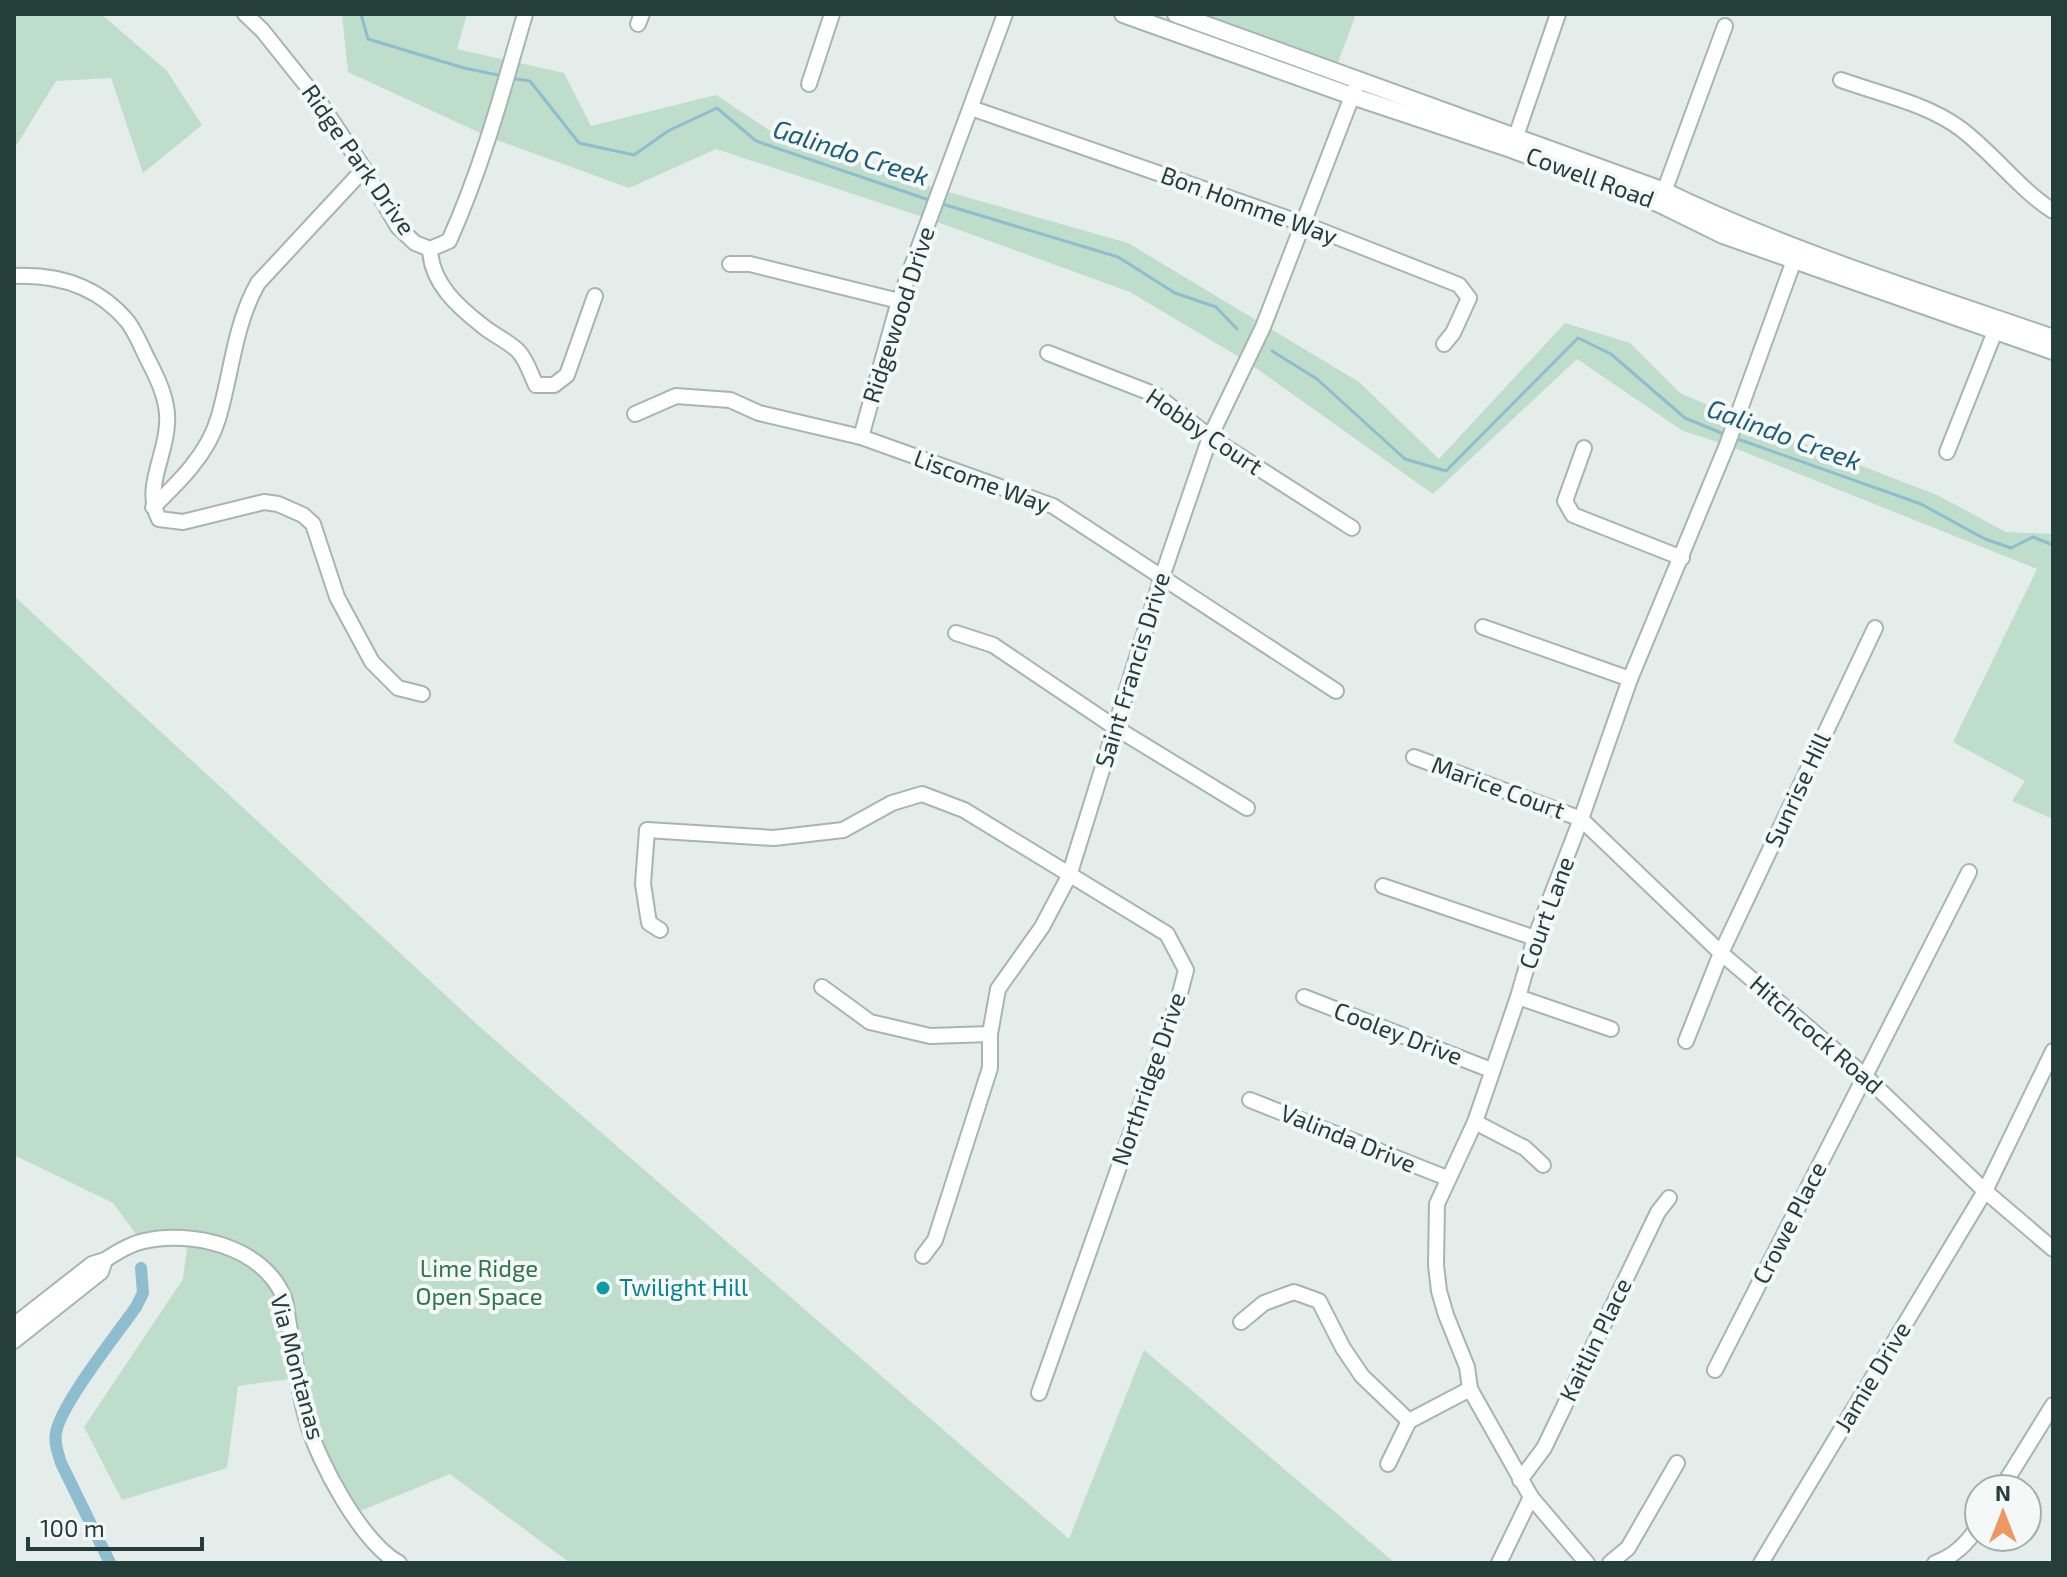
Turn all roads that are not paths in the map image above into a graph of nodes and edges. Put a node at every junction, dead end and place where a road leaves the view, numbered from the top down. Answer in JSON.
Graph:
{"nodes":[{"id":1,"x":245,"y":14,"type":"edge"},
{"id":2,"x":525,"y":14,"type":"edge"},
{"id":3,"x":832,"y":14,"type":"edge"},
{"id":4,"x":1005,"y":14,"type":"edge"},
{"id":5,"x":1123,"y":14,"type":"edge"},
{"id":6,"x":1176,"y":14,"type":"edge"},
{"id":7,"x":1558,"y":14,"type":"edge"},
{"id":8,"x":1725,"y":26,"type":"dead end"},
{"id":9,"x":1841,"y":80,"type":"dead end"},
{"id":10,"x":809,"y":84,"type":"dead end"},
{"id":11,"x":1355,"y":89,"type":"junction"},
{"id":12,"x":971,"y":108,"type":"junction"},
{"id":13,"x":1513,"y":142,"type":"junction"},
{"id":14,"x":364,"y":169,"type":"junction"},
{"id":15,"x":1662,"y":198,"type":"junction"},
{"id":16,"x":2053,"y":211,"type":"edge"},
{"id":17,"x":1304,"y":224,"type":"junction"},
{"id":18,"x":430,"y":249,"type":"junction"},
{"id":19,"x":1796,"y":254,"type":"junction"},
{"id":20,"x":730,"y":264,"type":"dead end"},
{"id":21,"x":14,"y":276,"type":"edge"},
{"id":22,"x":595,"y":296,"type":"dead end"},
{"id":23,"x":899,"y":301,"type":"junction"},
{"id":24,"x":1998,"y":324,"type":"junction"},
{"id":25,"x":2053,"y":338,"type":"edge"},
{"id":26,"x":1444,"y":344,"type":"dead end"},
{"id":27,"x":2053,"y":351,"type":"edge"},
{"id":28,"x":1048,"y":353,"type":"dead end"},
{"id":29,"x":635,"y":414,"type":"dead end"},
{"id":30,"x":861,"y":437,"type":"junction"},
{"id":31,"x":1210,"y":437,"type":"junction"},
{"id":32,"x":1584,"y":448,"type":"dead end"},
{"id":33,"x":1947,"y":452,"type":"dead end"},
{"id":34,"x":153,"y":507,"type":"junction"},
{"id":35,"x":1352,"y":528,"type":"dead end"},
{"id":36,"x":1682,"y":558,"type":"junction"},
{"id":37,"x":1162,"y":577,"type":"junction"},
{"id":38,"x":1483,"y":627,"type":"dead end"},
{"id":39,"x":1875,"y":628,"type":"dead end"},
{"id":40,"x":956,"y":633,"type":"dead end"},
{"id":41,"x":1630,"y":679,"type":"junction"},
{"id":42,"x":1336,"y":691,"type":"dead end"},
{"id":43,"x":422,"y":694,"type":"dead end"},
{"id":44,"x":1116,"y":728,"type":"junction"},
{"id":45,"x":1414,"y":757,"type":"dead end"},
{"id":46,"x":1247,"y":808,"type":"dead end"},
{"id":47,"x":1581,"y":819,"type":"junction"},
{"id":48,"x":1969,"y":872,"type":"dead end"},
{"id":49,"x":1069,"y":876,"type":"junction"},
{"id":50,"x":1383,"y":886,"type":"dead end"},
{"id":51,"x":660,"y":930,"type":"dead end"},
{"id":52,"x":1535,"y":938,"type":"junction"},
{"id":53,"x":1721,"y":953,"type":"junction"},
{"id":54,"x":822,"y":987,"type":"dead end"},
{"id":55,"x":1304,"y":997,"type":"dead end"},
{"id":56,"x":1518,"y":997,"type":"junction"},
{"id":57,"x":1611,"y":1029,"type":"dead end"},
{"id":58,"x":990,"y":1034,"type":"junction"},
{"id":59,"x":1686,"y":1041,"type":"dead end"},
{"id":60,"x":2053,"y":1051,"type":"edge"},
{"id":61,"x":1491,"y":1070,"type":"junction"},
{"id":62,"x":1865,"y":1076,"type":"junction"},
{"id":63,"x":1250,"y":1100,"type":"dead end"},
{"id":64,"x":1475,"y":1122,"type":"junction"},
{"id":65,"x":1543,"y":1165,"type":"dead end"},
{"id":66,"x":1447,"y":1178,"type":"junction"},
{"id":67,"x":1985,"y":1191,"type":"junction"},
{"id":68,"x":1669,"y":1198,"type":"dead end"},
{"id":69,"x":2053,"y":1249,"type":"edge"},
{"id":70,"x":923,"y":1256,"type":"dead end"},
{"id":71,"x":105,"y":1260,"type":"junction"},
{"id":72,"x":1241,"y":1322,"type":"dead end"},
{"id":73,"x":14,"y":1325,"type":"edge"},
{"id":74,"x":14,"y":1341,"type":"edge"},
{"id":75,"x":1715,"y":1370,"type":"dead end"},
{"id":76,"x":1470,"y":1389,"type":"junction"},
{"id":77,"x":1039,"y":1393,"type":"dead end"},
{"id":78,"x":2053,"y":1405,"type":"edge"},
{"id":79,"x":1409,"y":1421,"type":"junction"},
{"id":80,"x":1677,"y":1463,"type":"dead end"},
{"id":81,"x":1388,"y":1464,"type":"dead end"},
{"id":82,"x":2011,"y":1473,"type":"edge"},
{"id":83,"x":1520,"y":1480,"type":"junction"},
{"id":84,"x":1531,"y":1497,"type":"junction"},
{"id":85,"x":1963,"y":1546,"type":"edge"},
{"id":86,"x":399,"y":1563,"type":"edge"},
{"id":87,"x":1499,"y":1563,"type":"edge"},
{"id":88,"x":1587,"y":1563,"type":"edge"},
{"id":89,"x":1610,"y":1563,"type":"edge"},
{"id":90,"x":1761,"y":1563,"type":"edge"},
{"id":91,"x":1935,"y":1563,"type":"edge"}],
"edges":[{"from":1,"to":14,"type":"street","name":"Ridge Park Drive"},
{"from":2,"to":18,"type":"street","name":"Ridge Park Drive"},
{"from":3,"to":10,"type":"street"},
{"from":4,"to":12,"type":"street","name":"Ridgewood Drive"},
{"from":5,"to":11,"type":"street","name":"Cowell Road"},
{"from":6,"to":11,"type":"street","name":"Cowell Road"},
{"from":7,"to":13,"type":"street"},
{"from":8,"to":15,"type":"street"},
{"from":9,"to":16,"type":"street"},
{"from":11,"to":13,"type":"street","name":"Cowell Road"},
{"from":11,"to":17,"type":"street","name":"Saint Francis Drive"},
{"from":12,"to":17,"type":"street","name":"Bon Homme Way"},
{"from":12,"to":23,"type":"street","name":"Ridgewood Drive"},
{"from":13,"to":15,"type":"street","name":"Cowell Road"},
{"from":14,"to":18,"type":"street","name":"Ridge Park Drive"},
{"from":14,"to":34,"type":"street"},
{"from":15,"to":19,"type":"street","name":"Cowell Road"},
{"from":17,"to":26,"type":"street","name":"Bon Homme Way"},
{"from":17,"to":31,"type":"street","name":"Saint Francis Drive"},
{"from":18,"to":22,"type":"street"},
{"from":19,"to":24,"type":"street","name":"Cowell Road"},
{"from":19,"to":36,"type":"street","name":"Court Lane"},
{"from":20,"to":23,"type":"street"},
{"from":21,"to":34,"type":"street"},
{"from":23,"to":30,"type":"street","name":"Ridgewood Drive"},
{"from":24,"to":25,"type":"street","name":"Cowell Road"},
{"from":24,"to":27,"type":"street","name":"Cowell Road"},
{"from":24,"to":33,"type":"street"},
{"from":28,"to":31,"type":"street","name":"Hobby Court"},
{"from":29,"to":30,"type":"street","name":"Liscome Way"},
{"from":30,"to":37,"type":"street","name":"Liscome Way"},
{"from":31,"to":35,"type":"street","name":"Hobby Court"},
{"from":31,"to":37,"type":"street","name":"Saint Francis Drive"},
{"from":32,"to":36,"type":"street"},
{"from":34,"to":43,"type":"street"},
{"from":36,"to":41,"type":"street","name":"Court Lane"},
{"from":37,"to":42,"type":"street","name":"Liscome Way"},
{"from":37,"to":44,"type":"street","name":"Saint Francis Drive"},
{"from":38,"to":41,"type":"street"},
{"from":39,"to":53,"type":"street","name":"Sunrise Hill"},
{"from":40,"to":44,"type":"street"},
{"from":41,"to":47,"type":"street","name":"Court Lane"},
{"from":44,"to":46,"type":"street"},
{"from":44,"to":49,"type":"street","name":"Saint Francis Drive"},
{"from":45,"to":47,"type":"street","name":"Marice Court"},
{"from":47,"to":52,"type":"street","name":"Court Lane"},
{"from":47,"to":53,"type":"street","name":"Hitchcock Road"},
{"from":48,"to":62,"type":"street","name":"Crowe Place"},
{"from":49,"to":51,"type":"street","name":"Northridge Drive"},
{"from":49,"to":58,"type":"street","name":"Saint Francis Drive"},
{"from":49,"to":77,"type":"street","name":"Northridge Drive"},
{"from":50,"to":52,"type":"street"},
{"from":52,"to":56,"type":"street","name":"Court Lane"},
{"from":53,"to":59,"type":"street","name":"Sunrise Hill"},
{"from":53,"to":62,"type":"street","name":"Hitchcock Road"},
{"from":54,"to":58,"type":"street"},
{"from":55,"to":61,"type":"street","name":"Cooley Drive"},
{"from":56,"to":57,"type":"street"},
{"from":56,"to":61,"type":"street","name":"Court Lane"},
{"from":58,"to":70,"type":"street","name":"Saint Francis Drive"},
{"from":60,"to":67,"type":"street","name":"Jamie Drive"},
{"from":61,"to":64,"type":"street","name":"Court Lane"},
{"from":62,"to":67,"type":"street","name":"Hitchcock Road"},
{"from":62,"to":75,"type":"street","name":"Crowe Place"},
{"from":63,"to":66,"type":"street","name":"Valinda Drive"},
{"from":64,"to":65,"type":"street"},
{"from":64,"to":66,"type":"street","name":"Court Lane"},
{"from":66,"to":76,"type":"street","name":"Court Lane"},
{"from":67,"to":69,"type":"street","name":"Hitchcock Road"},
{"from":67,"to":90,"type":"street","name":"Jamie Drive"},
{"from":68,"to":83,"type":"street","name":"Kaitlin Place"},
{"from":71,"to":73,"type":"street","name":"Via Montanas"},
{"from":71,"to":74,"type":"street","name":"Via Montanas"},
{"from":71,"to":86,"type":"street","name":"Via Montanas"},
{"from":72,"to":79,"type":"street"},
{"from":76,"to":79,"type":"street"},
{"from":76,"to":83,"type":"street","name":"Court Lane"},
{"from":78,"to":82,"type":"street"},
{"from":79,"to":81,"type":"street"},
{"from":80,"to":89,"type":"street"},
{"from":83,"to":84,"type":"street","name":"Court Lane"},
{"from":84,"to":87,"type":"street"},
{"from":84,"to":88,"type":"street","name":"Court Lane"},
{"from":85,"to":91,"type":"street"}]}
